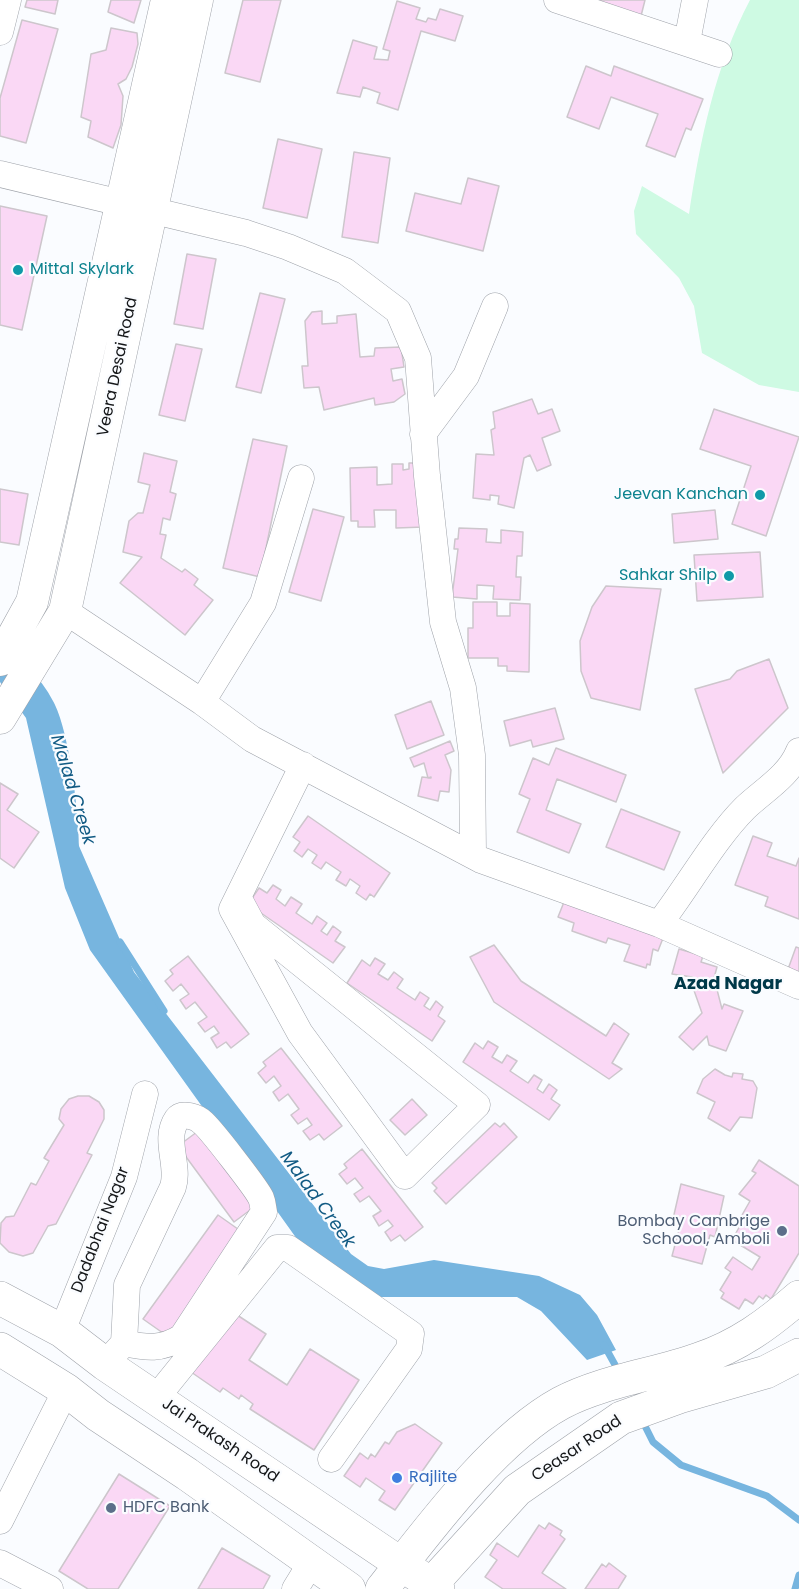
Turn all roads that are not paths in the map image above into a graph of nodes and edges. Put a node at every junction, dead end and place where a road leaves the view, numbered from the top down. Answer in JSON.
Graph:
{"nodes":[{"id":1,"x":8,"y":0,"type":"edge"},
{"id":2,"x":167,"y":0,"type":"edge"},
{"id":3,"x":197,"y":0,"type":"edge"},
{"id":4,"x":558,"y":0,"type":"edge"},
{"id":5,"x":695,"y":0,"type":"edge"},
{"id":6,"x":0,"y":31,"type":"edge"},
{"id":7,"x":687,"y":42,"type":"junction"},
{"id":8,"x":719,"y":54,"type":"dead end"},
{"id":9,"x":0,"y":174,"type":"edge"},
{"id":10,"x":122,"y":202,"type":"junction"},
{"id":11,"x":153,"y":210,"type":"junction"},
{"id":12,"x":495,"y":306,"type":"dead end"},
{"id":13,"x":423,"y":434,"type":"junction"},
{"id":14,"x":301,"y":478,"type":"dead end"},
{"id":15,"x":65,"y":611,"type":"junction"},
{"id":16,"x":3,"y":654,"type":"edge"},
{"id":17,"x":202,"y":702,"type":"junction"},
{"id":18,"x":1,"y":716,"type":"edge"},
{"id":19,"x":799,"y":750,"type":"edge"},
{"id":20,"x":303,"y":765,"type":"junction"},
{"id":21,"x":799,"y":783,"type":"edge"},
{"id":22,"x":767,"y":791,"type":"junction"},
{"id":23,"x":473,"y":854,"type":"junction"},
{"id":24,"x":238,"y":897,"type":"junction"},
{"id":25,"x":659,"y":924,"type":"junction"},
{"id":26,"x":799,"y":986,"type":"edge"},
{"id":27,"x":145,"y":1094,"type":"dead end"},
{"id":28,"x":0,"y":1298,"type":"edge"},
{"id":29,"x":799,"y":1298,"type":"edge"},
{"id":30,"x":62,"y":1330,"type":"junction"},
{"id":31,"x":0,"y":1349,"type":"edge"},
{"id":32,"x":114,"y":1354,"type":"junction"},
{"id":33,"x":799,"y":1355,"type":"edge"},
{"id":34,"x":706,"y":1373,"type":"junction"},
{"id":35,"x":66,"y":1390,"type":"junction"},
{"id":36,"x":156,"y":1398,"type":"junction"},
{"id":37,"x":331,"y":1459,"type":"dead end"},
{"id":38,"x":0,"y":1521,"type":"edge"},
{"id":39,"x":0,"y":1563,"type":"edge"},
{"id":40,"x":303,"y":1576,"type":"edge"},
{"id":41,"x":392,"y":1576,"type":"edge"},
{"id":42,"x":432,"y":1587,"type":"edge"},
{"id":43,"x":50,"y":1589,"type":"edge"},
{"id":44,"x":349,"y":1589,"type":"edge"}],
"edges":[{"from":1,"to":6,"type":"street"},
{"from":2,"to":10,"type":"street"},
{"from":3,"to":11,"type":"street","name":"Veera Desai Road"},
{"from":4,"to":7,"type":"street"},
{"from":5,"to":7,"type":"street"},
{"from":7,"to":8,"type":"street"},
{"from":9,"to":10,"type":"street"},
{"from":10,"to":11,"type":"street"},
{"from":10,"to":16,"type":"street"},
{"from":11,"to":13,"type":"street"},
{"from":11,"to":15,"type":"street","name":"Veera Desai Road"},
{"from":12,"to":13,"type":"street"},
{"from":13,"to":23,"type":"street"},
{"from":14,"to":17,"type":"street"},
{"from":15,"to":17,"type":"street"},
{"from":15,"to":18,"type":"street","name":"Veera Desai Road"},
{"from":17,"to":20,"type":"street"},
{"from":19,"to":22,"type":"street"},
{"from":20,"to":23,"type":"street"},
{"from":20,"to":24,"type":"street"},
{"from":21,"to":22,"type":"street"},
{"from":22,"to":25,"type":"street"},
{"from":23,"to":25,"type":"street"},
{"from":24,"to":24,"type":"street"},
{"from":25,"to":26,"type":"street"},
{"from":27,"to":30,"type":"street","name":"Dadabhai Nagar"},
{"from":28,"to":30,"type":"main road","name":"Jai Prakash Road"},
{"from":29,"to":34,"type":"main road","name":"Ceasar Road"},
{"from":30,"to":32,"type":"main road","name":"Jai Prakash Road"},
{"from":31,"to":35,"type":"main road"},
{"from":32,"to":32,"type":"street"},
{"from":32,"to":36,"type":"main road","name":"Jai Prakash Road"},
{"from":33,"to":34,"type":"main road","name":"Ceasar Road"},
{"from":34,"to":41,"type":"main road","name":"Ceasar Road"},
{"from":34,"to":42,"type":"main road","name":"Ceasar Road"},
{"from":35,"to":38,"type":"street"},
{"from":35,"to":40,"type":"main road"},
{"from":36,"to":37,"type":"street"},
{"from":36,"to":41,"type":"main road","name":"Jai Prakash Road"},
{"from":39,"to":43,"type":"street"},
{"from":40,"to":44,"type":"main road"},
{"from":41,"to":42,"type":"main road","name":"Jai Prakash Road"}]}
